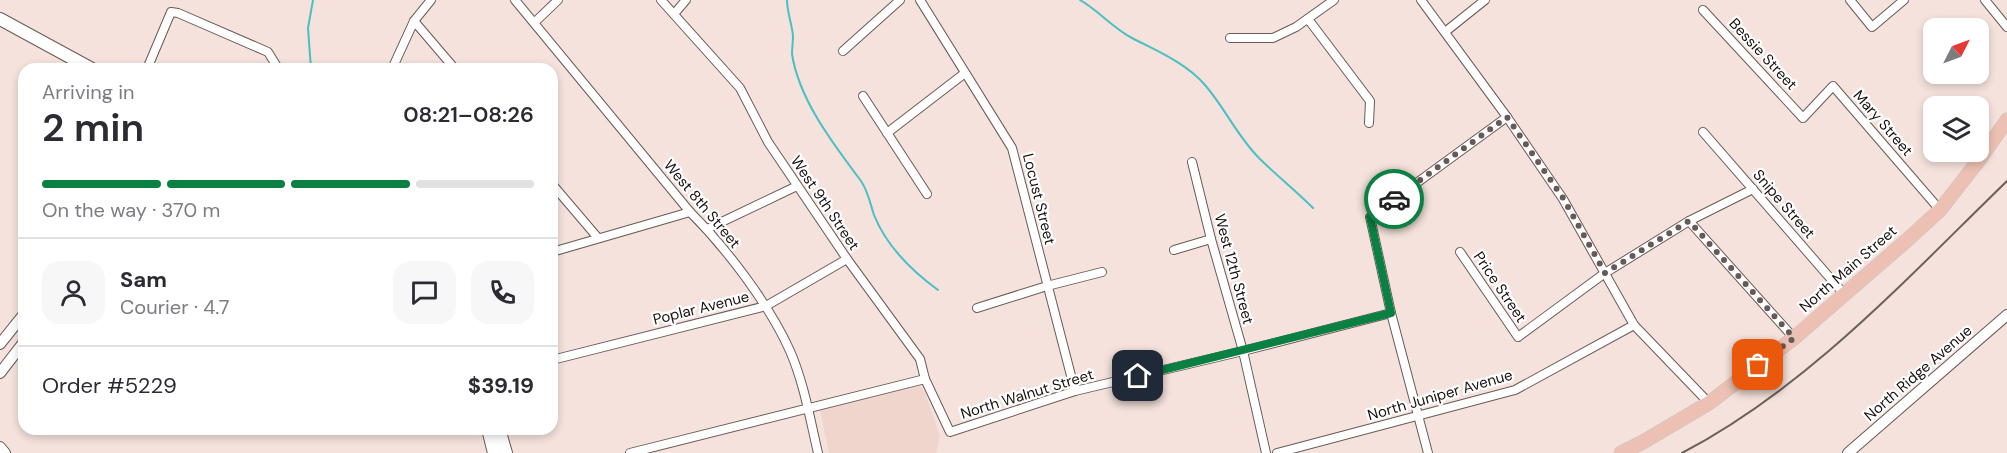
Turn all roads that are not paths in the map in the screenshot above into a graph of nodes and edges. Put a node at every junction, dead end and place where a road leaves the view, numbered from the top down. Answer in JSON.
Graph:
{"nodes":[{"id":1,"x":431,"y":0,"type":"edge"},
{"id":2,"x":516,"y":0,"type":"edge"},
{"id":3,"x":558,"y":0,"type":"edge"},
{"id":4,"x":661,"y":0,"type":"edge"},
{"id":5,"x":686,"y":0,"type":"edge"},
{"id":6,"x":900,"y":0,"type":"edge"},
{"id":7,"x":920,"y":0,"type":"edge"},
{"id":8,"x":1334,"y":0,"type":"edge"},
{"id":9,"x":1422,"y":0,"type":"edge"},
{"id":10,"x":1485,"y":0,"type":"edge"},
{"id":11,"x":1850,"y":0,"type":"edge"},
{"id":12,"x":1904,"y":0,"type":"edge"},
{"id":13,"x":1984,"y":0,"type":"edge"},
{"id":14,"x":1703,"y":10,"type":"dead end"},
{"id":15,"x":674,"y":14,"type":"junction"},
{"id":16,"x":0,"y":19,"type":"edge"},
{"id":17,"x":1308,"y":19,"type":"junction"},
{"id":18,"x":414,"y":21,"type":"junction"},
{"id":19,"x":535,"y":22,"type":"junction"},
{"id":20,"x":2007,"y":27,"type":"edge"},
{"id":21,"x":1445,"y":32,"type":"junction"},
{"id":22,"x":1230,"y":38,"type":"dead end"},
{"id":23,"x":843,"y":51,"type":"dead end"},
{"id":24,"x":81,"y":63,"type":"edge"},
{"id":25,"x":150,"y":63,"type":"edge"},
{"id":26,"x":275,"y":63,"type":"edge"},
{"id":27,"x":395,"y":63,"type":"edge"},
{"id":28,"x":450,"y":63,"type":"edge"},
{"id":29,"x":964,"y":73,"type":"junction"},
{"id":30,"x":863,"y":96,"type":"dead end"},
{"id":31,"x":1507,"y":117,"type":"junction"},
{"id":32,"x":1803,"y":118,"type":"joint"},
{"id":33,"x":2007,"y":120,"type":"edge"},
{"id":34,"x":1369,"y":123,"type":"dead end"},
{"id":35,"x":1703,"y":132,"type":"dead end"},
{"id":36,"x":887,"y":134,"type":"junction"},
{"id":37,"x":1192,"y":162,"type":"dead end"},
{"id":38,"x":797,"y":186,"type":"junction"},
{"id":39,"x":1753,"y":189,"type":"junction"},
{"id":40,"x":558,"y":191,"type":"edge"},
{"id":41,"x":927,"y":194,"type":"dead end"},
{"id":42,"x":1940,"y":210,"type":"junction"},
{"id":43,"x":690,"y":212,"type":"junction"},
{"id":44,"x":1689,"y":221,"type":"junction"},
{"id":45,"x":707,"y":230,"type":"junction"},
{"id":46,"x":598,"y":238,"type":"junction"},
{"id":47,"x":1211,"y":239,"type":"junction"},
{"id":48,"x":1174,"y":249,"type":"dead end"},
{"id":49,"x":558,"y":250,"type":"edge"},
{"id":50,"x":1460,"y":252,"type":"dead end"},
{"id":51,"x":847,"y":259,"type":"junction"},
{"id":52,"x":1102,"y":272,"type":"dead end"},
{"id":53,"x":1605,"y":273,"type":"junction"},
{"id":54,"x":1047,"y":286,"type":"junction"},
{"id":55,"x":1844,"y":294,"type":"junction"},
{"id":56,"x":766,"y":306,"type":"junction"},
{"id":57,"x":977,"y":308,"type":"dead end"},
{"id":58,"x":1391,"y":313,"type":"junction"},
{"id":59,"x":2007,"y":315,"type":"edge"},
{"id":60,"x":18,"y":322,"type":"edge"},
{"id":61,"x":1634,"y":325,"type":"junction"},
{"id":62,"x":1794,"y":338,"type":"junction"},
{"id":63,"x":0,"y":344,"type":"edge"},
{"id":64,"x":18,"y":350,"type":"edge"},
{"id":65,"x":1243,"y":351,"type":"junction"},
{"id":66,"x":558,"y":358,"type":"edge"},
{"id":67,"x":0,"y":373,"type":"edge"},
{"id":68,"x":925,"y":379,"type":"junction"},
{"id":69,"x":1075,"y":391,"type":"junction"},
{"id":70,"x":1709,"y":403,"type":"junction"},
{"id":71,"x":808,"y":408,"type":"junction"},
{"id":72,"x":1418,"y":416,"type":"junction"},
{"id":73,"x":950,"y":432,"type":"joint"},
{"id":74,"x":490,"y":435,"type":"edge"},
{"id":75,"x":501,"y":435,"type":"edge"},
{"id":76,"x":0,"y":447,"type":"edge"},
{"id":77,"x":5,"y":453,"type":"edge"},
{"id":78,"x":494,"y":453,"type":"edge"},
{"id":79,"x":506,"y":453,"type":"edge"},
{"id":80,"x":630,"y":453,"type":"edge"},
{"id":81,"x":818,"y":453,"type":"edge"},
{"id":82,"x":1266,"y":453,"type":"edge"},
{"id":83,"x":1277,"y":453,"type":"edge"},
{"id":84,"x":1428,"y":453,"type":"edge"},
{"id":85,"x":1621,"y":453,"type":"edge"},
{"id":86,"x":1848,"y":453,"type":"edge"}],
"edges":[{"from":1,"to":18,"type":"street"},
{"from":2,"to":19,"type":"street","name":"West 8th Street"},
{"from":3,"to":19,"type":"street"},
{"from":4,"to":15,"type":"street","name":"West 9th Street"},
{"from":5,"to":15,"type":"street"},
{"from":6,"to":23,"type":"street"},
{"from":7,"to":29,"type":"street","name":"Locust Street"},
{"from":8,"to":17,"type":"street"},
{"from":9,"to":21,"type":"street"},
{"from":10,"to":21,"type":"street"},
{"from":11,"to":12,"type":"street"},
{"from":13,"to":20,"type":"street"},
{"from":14,"to":32,"type":"street","name":"Bessie Street"},
{"from":15,"to":38,"type":"street","name":"West 9th Street"},
{"from":16,"to":24,"type":"main road"},
{"from":17,"to":22,"type":"street"},
{"from":17,"to":34,"type":"street"},
{"from":18,"to":27,"type":"street"},
{"from":18,"to":28,"type":"street"},
{"from":19,"to":43,"type":"street","name":"West 8th Street"},
{"from":21,"to":31,"type":"street"},
{"from":25,"to":26,"type":"street"},
{"from":29,"to":36,"type":"street"},
{"from":29,"to":54,"type":"street","name":"Locust Street"},
{"from":30,"to":36,"type":"street"},
{"from":31,"to":53,"type":"street"},
{"from":31,"to":58,"type":"street"},
{"from":32,"to":42,"type":"street","name":"Mary Street"},
{"from":33,"to":42,"type":"main road","name":"North Main Street"},
{"from":35,"to":39,"type":"street","name":"Snipe Street"},
{"from":36,"to":41,"type":"street"},
{"from":37,"to":47,"type":"street","name":"West 12th Street"},
{"from":38,"to":45,"type":"street"},
{"from":38,"to":51,"type":"street","name":"West 9th Street"},
{"from":39,"to":44,"type":"street"},
{"from":39,"to":55,"type":"street","name":"Snipe Street"},
{"from":40,"to":46,"type":"street"},
{"from":42,"to":55,"type":"main road","name":"North Main Street"},
{"from":43,"to":45,"type":"street","name":"West 8th Street"},
{"from":43,"to":46,"type":"street"},
{"from":44,"to":53,"type":"street"},
{"from":44,"to":62,"type":"street"},
{"from":45,"to":56,"type":"street","name":"West 8th Street"},
{"from":46,"to":49,"type":"street"},
{"from":47,"to":48,"type":"street"},
{"from":47,"to":65,"type":"street","name":"West 12th Street"},
{"from":50,"to":53,"type":"street","name":"Price Street"},
{"from":51,"to":56,"type":"street","name":"Poplar Avenue"},
{"from":51,"to":68,"type":"street","name":"West 9th Street"},
{"from":52,"to":54,"type":"street"},
{"from":53,"to":61,"type":"street"},
{"from":54,"to":57,"type":"street"},
{"from":54,"to":69,"type":"street","name":"Locust Street"},
{"from":55,"to":62,"type":"main road","name":"North Main Street"},
{"from":56,"to":66,"type":"street","name":"Poplar Avenue"},
{"from":56,"to":71,"type":"street","name":"West 8th Street"},
{"from":58,"to":65,"type":"street","name":"North Walnut Street"},
{"from":58,"to":72,"type":"street"},
{"from":59,"to":86,"type":"street","name":"North Ridge Avenue"},
{"from":60,"to":63,"type":"street"},
{"from":61,"to":70,"type":"street"},
{"from":61,"to":72,"type":"street","name":"North Juniper Avenue"},
{"from":62,"to":70,"type":"main road","name":"North Main Street"},
{"from":64,"to":67,"type":"street"},
{"from":65,"to":69,"type":"street","name":"North Walnut Street"},
{"from":65,"to":82,"type":"street","name":"West 12th Street"},
{"from":68,"to":71,"type":"street"},
{"from":68,"to":73,"type":"street","name":"West 9th Street"},
{"from":69,"to":73,"type":"street","name":"North Walnut Street"},
{"from":70,"to":85,"type":"main road","name":"North Main Street"},
{"from":71,"to":80,"type":"street"},
{"from":71,"to":81,"type":"street","name":"West 8th Street"},
{"from":72,"to":83,"type":"street","name":"North Juniper Avenue"},
{"from":72,"to":84,"type":"street"},
{"from":74,"to":78,"type":"main road"},
{"from":75,"to":79,"type":"main road"},
{"from":76,"to":77,"type":"street"}]}
